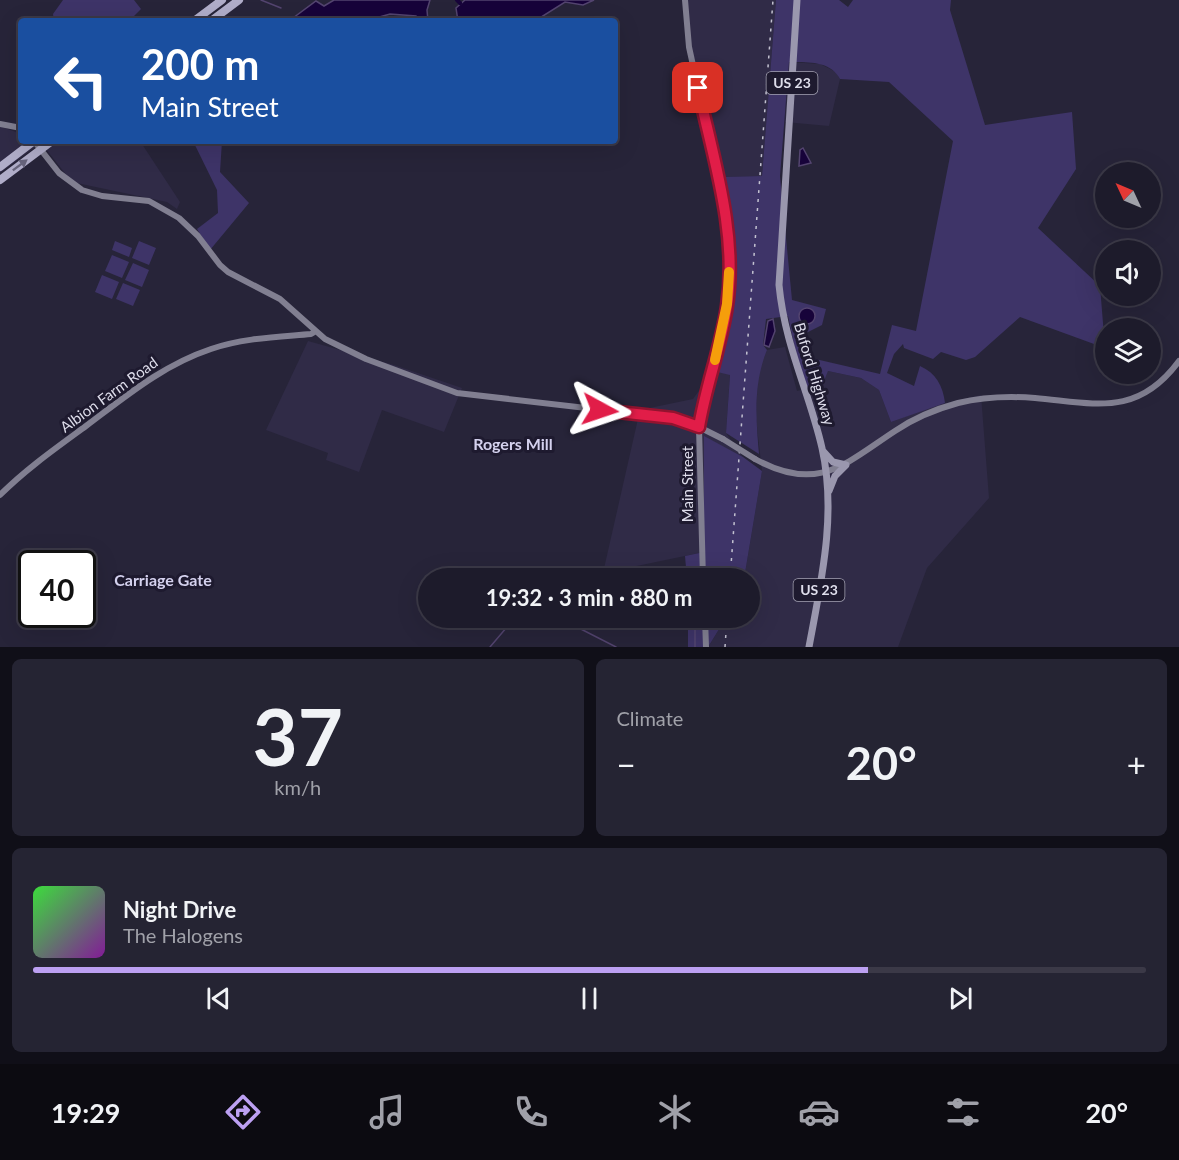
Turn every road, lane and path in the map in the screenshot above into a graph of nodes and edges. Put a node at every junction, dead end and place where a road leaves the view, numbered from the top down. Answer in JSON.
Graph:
{"nodes":[{"id":1,"x":222,"y":0,"type":"edge"},
{"id":2,"x":239,"y":0,"type":"edge"},
{"id":3,"x":685,"y":0,"type":"edge"},
{"id":4,"x":797,"y":0,"type":"edge"},
{"id":5,"x":198,"y":18,"type":"edge"},
{"id":6,"x":215,"y":18,"type":"edge"},
{"id":7,"x":0,"y":124,"type":"edge"},
{"id":8,"x":18,"y":127,"type":"edge"},
{"id":9,"x":30,"y":144,"type":"edge"},
{"id":10,"x":37,"y":144,"type":"edge"},
{"id":11,"x":48,"y":144,"type":"edge"},
{"id":12,"x":41,"y":149,"type":"junction"},
{"id":13,"x":0,"y":167,"type":"edge"},
{"id":14,"x":0,"y":180,"type":"edge"},
{"id":15,"x":316,"y":331,"type":"junction"},
{"id":16,"x":1179,"y":361,"type":"edge"},
{"id":17,"x":699,"y":427,"type":"junction"},
{"id":18,"x":823,"y":451,"type":"junction"},
{"id":19,"x":846,"y":465,"type":"junction"},
{"id":20,"x":825,"y":472,"type":"junction"},
{"id":21,"x":0,"y":495,"type":"edge"},
{"id":22,"x":827,"y":497,"type":"junction"},
{"id":23,"x":703,"y":568,"type":"edge"},
{"id":24,"x":705,"y":628,"type":"edge"},
{"id":25,"x":706,"y":647,"type":"edge"},
{"id":26,"x":809,"y":647,"type":"edge"}],
"edges":[{"from":1,"to":5,"type":"highway"},
{"from":2,"to":6,"type":"highway"},
{"from":3,"to":17,"type":"street","name":"Main Street"},
{"from":4,"to":18,"type":"main road","name":"Buford Highway","number":"US 23"},
{"from":7,"to":8,"type":"street"},
{"from":9,"to":13,"type":"highway"},
{"from":10,"to":12,"type":"street"},
{"from":11,"to":12,"type":"highway"},
{"from":14,"to":12,"type":"highway","one_way":true},
{"from":12,"to":15,"type":"street"},
{"from":15,"to":17,"type":"street"},
{"from":15,"to":21,"type":"street","name":"Albion Farm Road"},
{"from":16,"to":19,"type":"street"},
{"from":17,"to":20,"type":"street","bridge":true},
{"from":17,"to":23,"type":"street","name":"Main Street"},
{"from":18,"to":19,"type":"main road"},
{"from":18,"to":20,"type":"main road","name":"Buford Highway","number":"US 23"},
{"from":19,"to":20,"type":"street"},
{"from":19,"to":22,"type":"main road"},
{"from":20,"to":22,"type":"main road","name":"Buford Highway","number":"US 23"},
{"from":22,"to":26,"type":"main road","name":"Buford Highway","number":"US 23"},
{"from":24,"to":25,"type":"street"}]}
